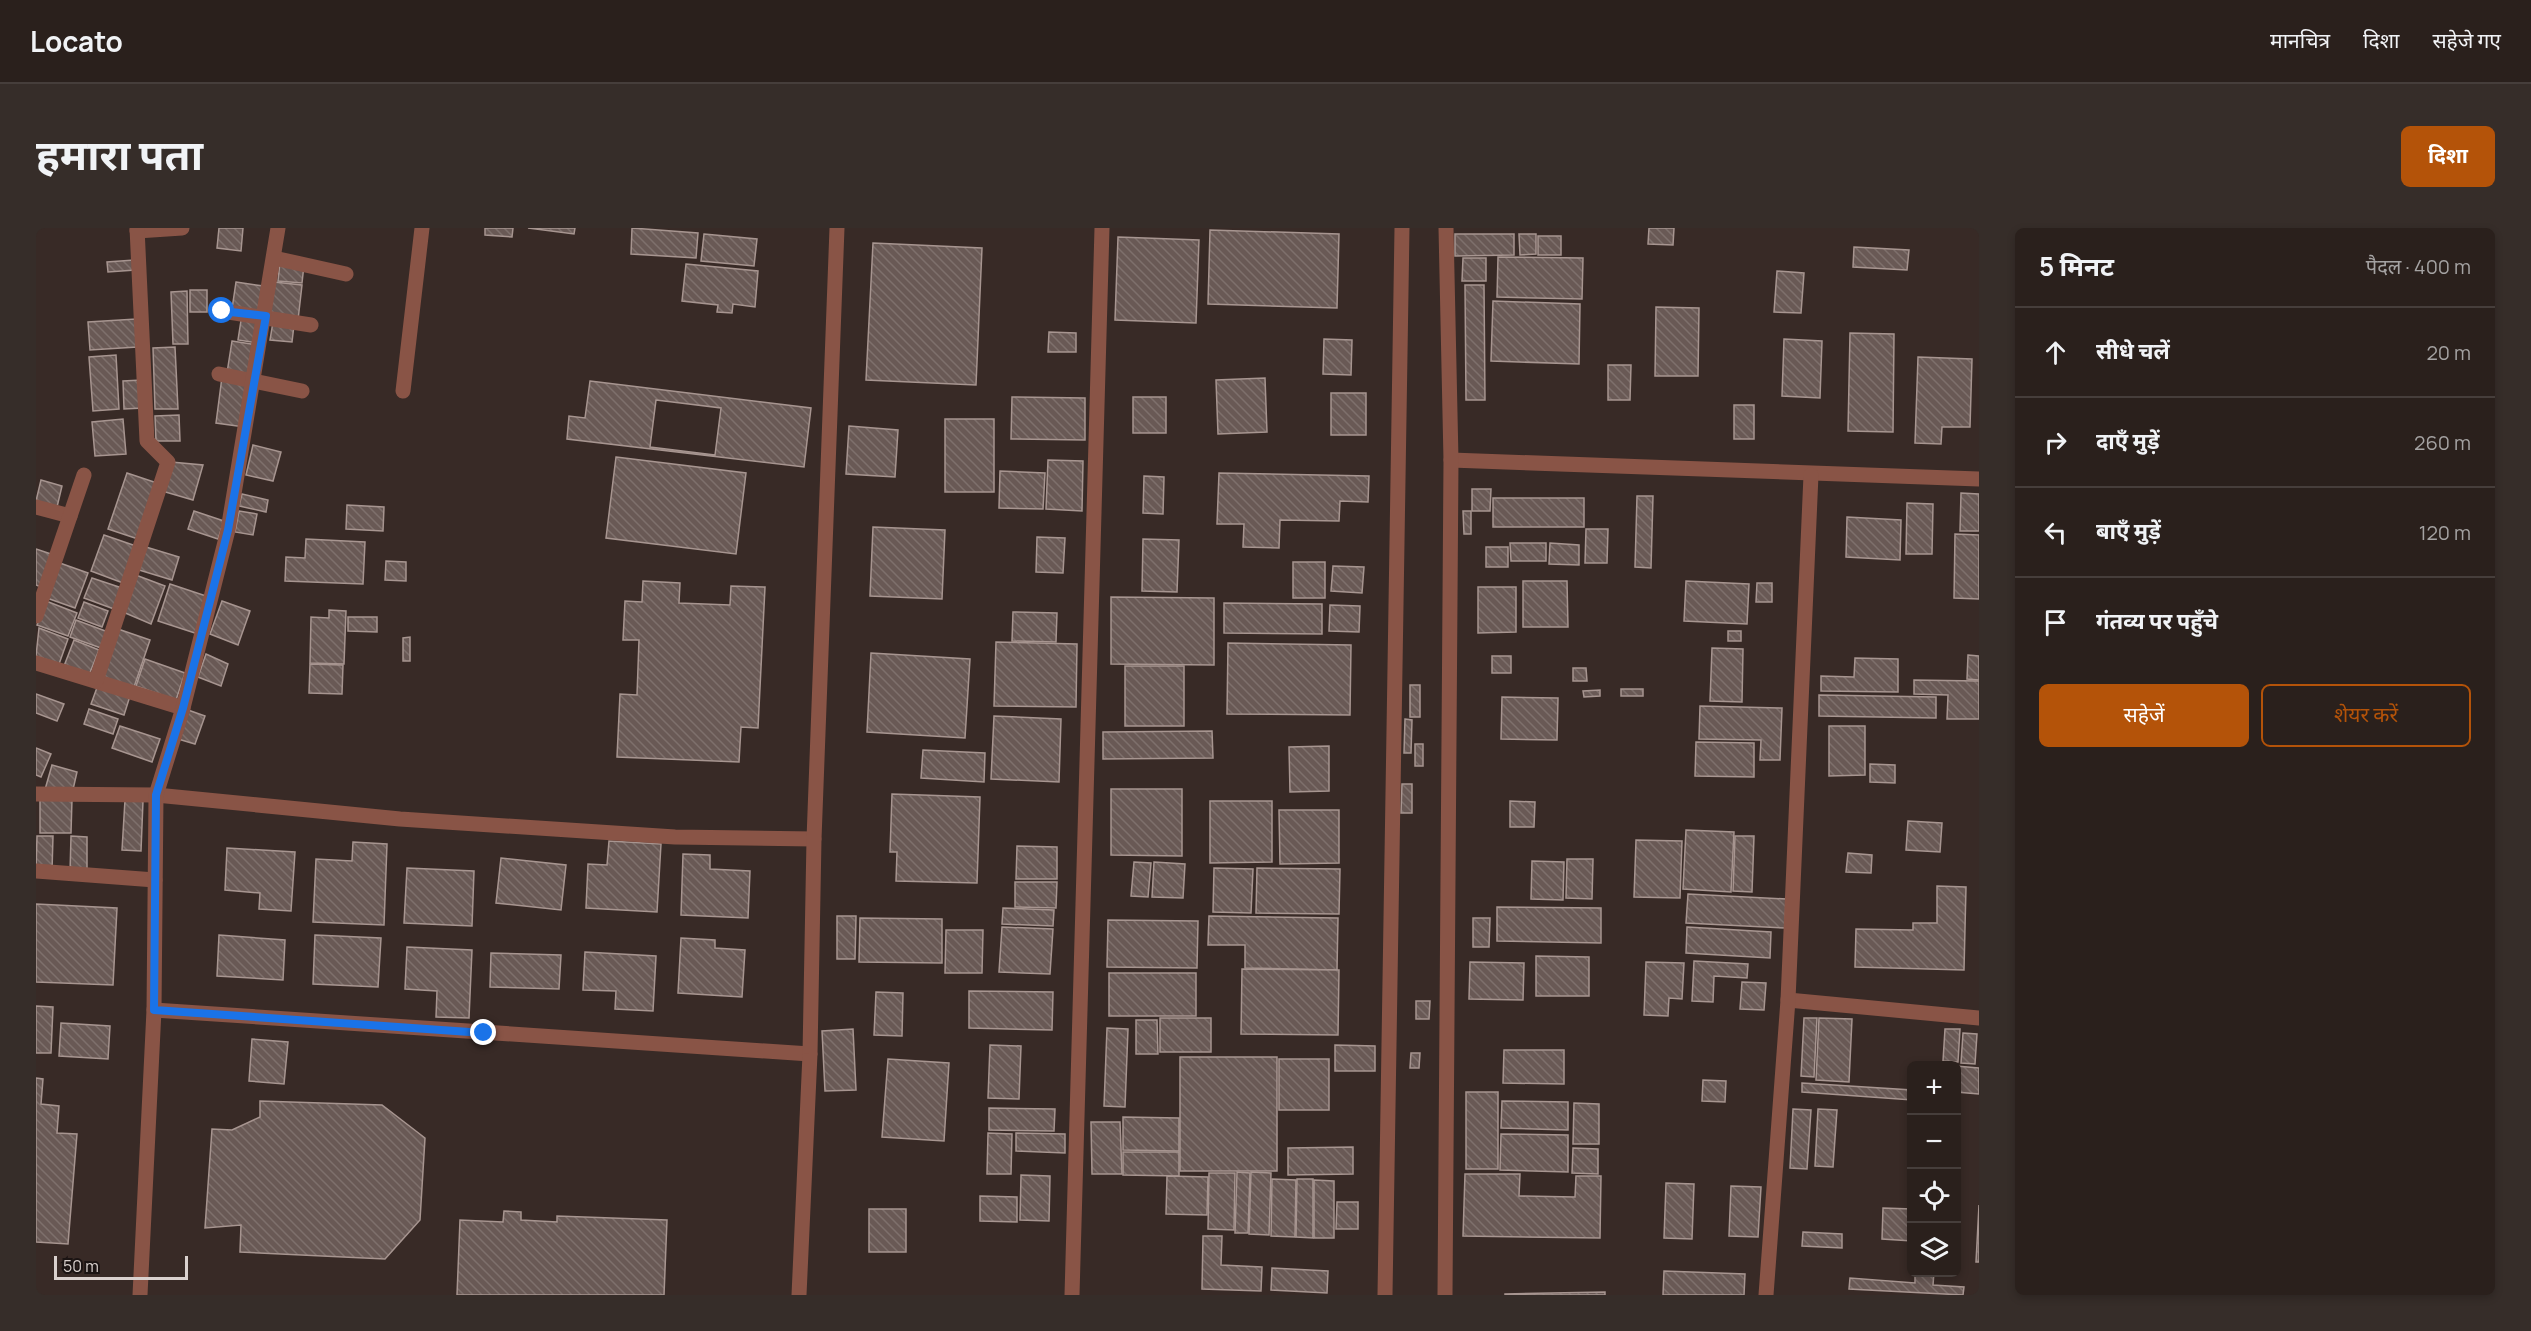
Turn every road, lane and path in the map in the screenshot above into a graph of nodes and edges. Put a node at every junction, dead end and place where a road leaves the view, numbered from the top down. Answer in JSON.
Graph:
{"nodes":[{"id":1,"x":182,"y":228,"type":"edge"},
{"id":2,"x":278,"y":228,"type":"edge"},
{"id":3,"x":422,"y":228,"type":"edge"},
{"id":4,"x":837,"y":228,"type":"edge"},
{"id":5,"x":1102,"y":228,"type":"edge"},
{"id":6,"x":1401,"y":228,"type":"edge"},
{"id":7,"x":1446,"y":228,"type":"edge"},
{"id":8,"x":137,"y":229,"type":"edge"},
{"id":9,"x":274,"y":258,"type":"junction"},
{"id":10,"x":346,"y":274,"type":"dead end"},
{"id":11,"x":222,"y":311,"type":"dead end"},
{"id":12,"x":266,"y":316,"type":"junction"},
{"id":13,"x":311,"y":325,"type":"dead end"},
{"id":14,"x":219,"y":374,"type":"dead end"},
{"id":15,"x":255,"y":382,"type":"junction"},
{"id":16,"x":302,"y":391,"type":"dead end"},
{"id":17,"x":403,"y":391,"type":"dead end"},
{"id":18,"x":1451,"y":460,"type":"junction"},
{"id":19,"x":84,"y":475,"type":"dead end"},
{"id":20,"x":1811,"y":475,"type":"junction"},
{"id":21,"x":1979,"y":479,"type":"edge"},
{"id":22,"x":36,"y":507,"type":"edge"},
{"id":23,"x":70,"y":516,"type":"junction"},
{"id":24,"x":36,"y":616,"type":"edge"},
{"id":25,"x":36,"y":663,"type":"edge"},
{"id":26,"x":96,"y":681,"type":"junction"},
{"id":27,"x":183,"y":708,"type":"junction"},
{"id":28,"x":36,"y":794,"type":"edge"},
{"id":29,"x":156,"y":795,"type":"junction"},
{"id":30,"x":814,"y":839,"type":"junction"},
{"id":31,"x":36,"y":871,"type":"edge"},
{"id":32,"x":155,"y":880,"type":"junction"},
{"id":33,"x":1788,"y":1000,"type":"junction"},
{"id":34,"x":154,"y":1010,"type":"junction"},
{"id":35,"x":1979,"y":1018,"type":"edge"},
{"id":36,"x":810,"y":1054,"type":"junction"},
{"id":37,"x":140,"y":1295,"type":"edge"},
{"id":38,"x":799,"y":1295,"type":"edge"},
{"id":39,"x":1072,"y":1295,"type":"edge"},
{"id":40,"x":1385,"y":1295,"type":"edge"},
{"id":41,"x":1445,"y":1295,"type":"edge"},
{"id":42,"x":1766,"y":1295,"type":"edge"}],
"edges":[{"from":1,"to":8,"type":"street"},
{"from":2,"to":9,"type":"street"},
{"from":3,"to":17,"type":"street"},
{"from":4,"to":30,"type":"street"},
{"from":5,"to":39,"type":"street"},
{"from":6,"to":40,"type":"street"},
{"from":7,"to":18,"type":"street"},
{"from":8,"to":26,"type":"street"},
{"from":9,"to":10,"type":"street"},
{"from":9,"to":12,"type":"street"},
{"from":11,"to":12,"type":"street"},
{"from":12,"to":13,"type":"street"},
{"from":12,"to":15,"type":"street"},
{"from":14,"to":15,"type":"street"},
{"from":15,"to":16,"type":"street"},
{"from":15,"to":27,"type":"street"},
{"from":18,"to":20,"type":"street"},
{"from":18,"to":41,"type":"street"},
{"from":19,"to":23,"type":"street"},
{"from":20,"to":21,"type":"street"},
{"from":20,"to":33,"type":"street"},
{"from":22,"to":23,"type":"street"},
{"from":23,"to":24,"type":"street"},
{"from":25,"to":26,"type":"street"},
{"from":26,"to":27,"type":"street"},
{"from":27,"to":29,"type":"street"},
{"from":28,"to":29,"type":"street"},
{"from":29,"to":30,"type":"street"},
{"from":29,"to":32,"type":"street"},
{"from":30,"to":36,"type":"street"},
{"from":31,"to":32,"type":"street"},
{"from":32,"to":34,"type":"street"},
{"from":33,"to":35,"type":"street"},
{"from":33,"to":42,"type":"street"},
{"from":34,"to":36,"type":"street"},
{"from":34,"to":37,"type":"street"},
{"from":36,"to":38,"type":"street"}]}
